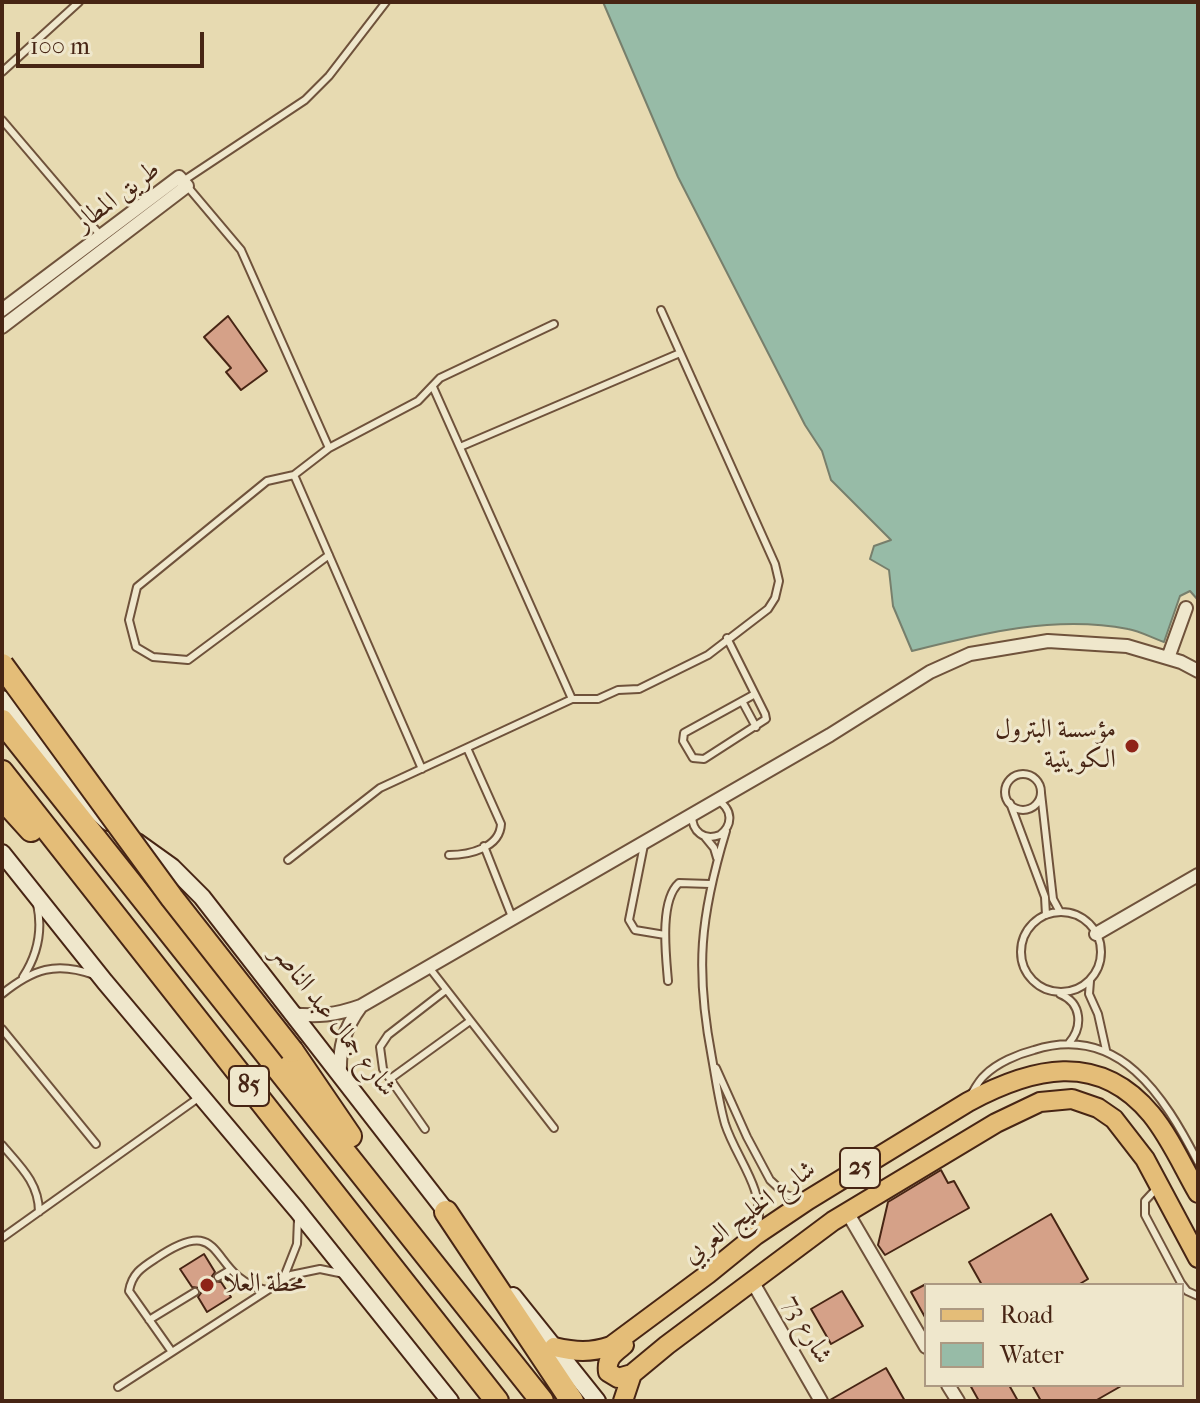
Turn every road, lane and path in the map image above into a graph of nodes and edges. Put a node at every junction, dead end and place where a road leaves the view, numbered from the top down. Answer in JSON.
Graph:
{"nodes":[{"id":1,"x":79,"y":2,"type":"edge"},
{"id":2,"x":386,"y":2,"type":"edge"},
{"id":3,"x":2,"y":72,"type":"edge"},
{"id":4,"x":2,"y":120,"type":"edge"},
{"id":5,"x":185,"y":184,"type":"junction"},
{"id":6,"x":102,"y":237,"type":"junction"},
{"id":7,"x":2,"y":310,"type":"edge"},
{"id":8,"x":661,"y":310,"type":"dead end"},
{"id":9,"x":554,"y":324,"type":"dead end"},
{"id":10,"x":2,"y":327,"type":"edge"},
{"id":11,"x":680,"y":353,"type":"junction"},
{"id":12,"x":433,"y":387,"type":"junction"},
{"id":13,"x":460,"y":447,"type":"junction"},
{"id":14,"x":329,"y":448,"type":"junction"},
{"id":15,"x":294,"y":475,"type":"junction"},
{"id":16,"x":329,"y":555,"type":"junction"},
{"id":17,"x":1186,"y":608,"type":"dead end"},
{"id":18,"x":727,"y":638,"type":"junction"},
{"id":19,"x":1168,"y":658,"type":"junction"},
{"id":20,"x":2,"y":665,"type":"edge"},
{"id":21,"x":1198,"y":671,"type":"edge"},
{"id":22,"x":755,"y":694,"type":"junction"},
{"id":23,"x":2,"y":699,"type":"edge"},
{"id":24,"x":572,"y":699,"type":"junction"},
{"id":25,"x":742,"y":701,"type":"junction"},
{"id":26,"x":2,"y":721,"type":"edge"},
{"id":27,"x":756,"y":727,"type":"junction"},
{"id":28,"x":467,"y":748,"type":"junction"},
{"id":29,"x":422,"y":769,"type":"junction"},
{"id":30,"x":2,"y":772,"type":"edge"},
{"id":31,"x":1041,"y":793,"type":"junction"},
{"id":32,"x":2,"y":798,"type":"edge"},
{"id":33,"x":717,"y":800,"type":"junction"},
{"id":34,"x":1010,"y":803,"type":"junction"},
{"id":35,"x":692,"y":815,"type":"junction"},
{"id":36,"x":669,"y":829,"type":"junction"},
{"id":37,"x":726,"y":831,"type":"junction"},
{"id":38,"x":702,"y":835,"type":"junction"},
{"id":39,"x":645,"y":842,"type":"junction"},
{"id":40,"x":484,"y":846,"type":"junction"},
{"id":41,"x":2,"y":853,"type":"edge"},
{"id":42,"x":449,"y":855,"type":"dead end"},
{"id":43,"x":717,"y":859,"type":"junction"},
{"id":44,"x":288,"y":860,"type":"dead end"},
{"id":45,"x":1198,"y":875,"type":"edge"},
{"id":46,"x":710,"y":884,"type":"junction"},
{"id":47,"x":35,"y":895,"type":"junction"},
{"id":48,"x":105,"y":904,"type":"junction"},
{"id":49,"x":1060,"y":912,"type":"junction"},
{"id":50,"x":1046,"y":915,"type":"junction"},
{"id":51,"x":512,"y":917,"type":"junction"},
{"id":52,"x":1096,"y":934,"type":"junction"},
{"id":53,"x":665,"y":935,"type":"junction"},
{"id":54,"x":428,"y":966,"type":"junction"},
{"id":55,"x":23,"y":977,"type":"junction"},
{"id":56,"x":1090,"y":979,"type":"junction"},
{"id":57,"x":668,"y":981,"type":"dead end"},
{"id":58,"x":105,"y":982,"type":"junction"},
{"id":59,"x":446,"y":990,"type":"junction"},
{"id":60,"x":1057,"y":992,"type":"junction"},
{"id":61,"x":2,"y":994,"type":"edge"},
{"id":62,"x":361,"y":1006,"type":"junction"},
{"id":63,"x":291,"y":1014,"type":"junction"},
{"id":64,"x":470,"y":1021,"type":"junction"},
{"id":65,"x":2,"y":1029,"type":"edge"},
{"id":66,"x":1069,"y":1044,"type":"junction"},
{"id":67,"x":1106,"y":1050,"type":"junction"},
{"id":68,"x":711,"y":1056,"type":"junction"},
{"id":69,"x":340,"y":1075,"type":"junction"},
{"id":70,"x":390,"y":1079,"type":"junction"},
{"id":71,"x":202,"y":1096,"type":"junction"},
{"id":72,"x":963,"y":1105,"type":"junction"},
{"id":73,"x":554,"y":1128,"type":"dead end"},
{"id":74,"x":425,"y":1129,"type":"dead end"},
{"id":75,"x":96,"y":1144,"type":"dead end"},
{"id":76,"x":1170,"y":1144,"type":"junction"},
{"id":77,"x":2,"y":1145,"type":"edge"},
{"id":78,"x":1145,"y":1159,"type":"junction"},
{"id":79,"x":1198,"y":1162,"type":"edge"},
{"id":80,"x":1160,"y":1186,"type":"junction"},
{"id":81,"x":775,"y":1187,"type":"junction"},
{"id":82,"x":1198,"y":1193,"type":"edge"},
{"id":83,"x":758,"y":1196,"type":"junction"},
{"id":84,"x":812,"y":1197,"type":"junction"},
{"id":85,"x":297,"y":1210,"type":"junction"},
{"id":86,"x":39,"y":1212,"type":"junction"},
{"id":87,"x":446,"y":1212,"type":"junction"},
{"id":88,"x":840,"y":1216,"type":"junction"},
{"id":89,"x":756,"y":1235,"type":"junction"},
{"id":90,"x":2,"y":1238,"type":"edge"},
{"id":91,"x":1198,"y":1258,"type":"edge"},
{"id":92,"x":230,"y":1270,"type":"junction"},
{"id":93,"x":708,"y":1274,"type":"junction"},
{"id":94,"x":445,"y":1276,"type":"junction"},
{"id":95,"x":218,"y":1277,"type":"dead end"},
{"id":96,"x":350,"y":1277,"type":"junction"},
{"id":97,"x":282,"y":1280,"type":"junction"},
{"id":98,"x":752,"y":1281,"type":"junction"},
{"id":99,"x":1181,"y":1283,"type":"edge"},
{"id":100,"x":266,"y":1290,"type":"junction"},
{"id":101,"x":195,"y":1292,"type":"dead end"},
{"id":102,"x":149,"y":1320,"type":"junction"},
{"id":103,"x":924,"y":1344,"type":"edge"},
{"id":104,"x":554,"y":1347,"type":"junction"},
{"id":105,"x":172,"y":1352,"type":"junction"},
{"id":106,"x":632,"y":1374,"type":"junction"},
{"id":107,"x":118,"y":1387,"type":"dead end"},
{"id":108,"x":450,"y":1401,"type":"edge"},
{"id":109,"x":497,"y":1401,"type":"edge"},
{"id":110,"x":542,"y":1401,"type":"edge"},
{"id":111,"x":572,"y":1401,"type":"edge"},
{"id":112,"x":597,"y":1401,"type":"edge"},
{"id":113,"x":623,"y":1401,"type":"edge"},
{"id":114,"x":821,"y":1401,"type":"edge"}],
"edges":[{"from":1,"to":3,"type":"lane"},
{"from":2,"to":5,"type":"lane"},
{"from":4,"to":6,"type":"lane"},
{"from":5,"to":6,"type":"street","name":"طريق المطار"},
{"from":5,"to":10,"type":"street","name":"طريق المطار"},
{"from":5,"to":14,"type":"lane"},
{"from":6,"to":7,"type":"street","name":"طريق المطار"},
{"from":8,"to":11,"type":"lane"},
{"from":9,"to":12,"type":"lane"},
{"from":11,"to":13,"type":"lane"},
{"from":11,"to":18,"type":"lane"},
{"from":12,"to":13,"type":"lane"},
{"from":12,"to":14,"type":"lane"},
{"from":13,"to":24,"type":"lane"},
{"from":14,"to":15,"type":"lane"},
{"from":15,"to":16,"type":"lane"},
{"from":15,"to":16,"type":"lane"},
{"from":16,"to":29,"type":"lane"},
{"from":17,"to":19,"type":"street"},
{"from":18,"to":22,"type":"lane"},
{"from":18,"to":24,"type":"lane"},
{"from":19,"to":21,"type":"street"},
{"from":19,"to":33,"type":"street"},
{"from":20,"to":94,"type":"highway","bridge":true},
{"from":22,"to":25,"type":"lane"},
{"from":22,"to":27,"type":"lane"},
{"from":23,"to":63,"type":"main road","name":"شارع جمال عبد الناصر"},
{"from":24,"to":28,"type":"lane"},
{"from":25,"to":27,"type":"lane"},
{"from":25,"to":27,"type":"lane"},
{"from":26,"to":94,"type":"highway","number":"85"},
{"from":28,"to":29,"type":"lane"},
{"from":28,"to":40,"type":"lane"},
{"from":29,"to":44,"type":"lane"},
{"from":30,"to":48,"type":"highway","number":"85"},
{"from":31,"to":34,"type":"lane"},
{"from":31,"to":34,"type":"lane"},
{"from":31,"to":49,"type":"lane"},
{"from":32,"to":48,"type":"highway"},
{"from":33,"to":35,"type":"street"},
{"from":33,"to":37,"type":"lane"},
{"from":34,"to":50,"type":"lane"},
{"from":35,"to":36,"type":"street"},
{"from":35,"to":38,"type":"lane"},
{"from":36,"to":38,"type":"lane"},
{"from":36,"to":39,"type":"street"},
{"from":37,"to":38,"type":"lane"},
{"from":37,"to":43,"type":"lane"},
{"from":38,"to":43,"type":"lane"},
{"from":39,"to":51,"type":"street"},
{"from":39,"to":53,"type":"lane"},
{"from":40,"to":42,"type":"lane"},
{"from":40,"to":51,"type":"lane"},
{"from":41,"to":47,"type":"main road"},
{"from":43,"to":46,"type":"lane"},
{"from":45,"to":52,"type":"street"},
{"from":46,"to":53,"type":"lane"},
{"from":46,"to":68,"type":"lane"},
{"from":47,"to":55,"type":"lane"},
{"from":47,"to":58,"type":"main road"},
{"from":48,"to":109,"type":"highway","number":"85"},
{"from":49,"to":50,"type":"lane"},
{"from":49,"to":52,"type":"lane"},
{"from":50,"to":60,"type":"lane"},
{"from":51,"to":54,"type":"street"},
{"from":52,"to":56,"type":"lane"},
{"from":53,"to":57,"type":"lane"},
{"from":54,"to":59,"type":"lane"},
{"from":54,"to":62,"type":"street"},
{"from":55,"to":58,"type":"lane"},
{"from":55,"to":61,"type":"lane"},
{"from":56,"to":60,"type":"lane"},
{"from":56,"to":67,"type":"lane"},
{"from":58,"to":71,"type":"main road"},
{"from":59,"to":64,"type":"lane"},
{"from":59,"to":70,"type":"lane"},
{"from":60,"to":66,"type":"lane"},
{"from":62,"to":63,"type":"street"},
{"from":62,"to":69,"type":"street"},
{"from":63,"to":69,"type":"main road","name":"شارع جمال عبد الناصر"},
{"from":64,"to":70,"type":"lane"},
{"from":64,"to":73,"type":"lane"},
{"from":65,"to":75,"type":"lane"},
{"from":66,"to":67,"type":"lane"},
{"from":66,"to":72,"type":"lane"},
{"from":67,"to":79,"type":"lane"},
{"from":68,"to":81,"type":"lane"},
{"from":68,"to":83,"type":"lane"},
{"from":69,"to":87,"type":"main road","name":"شارع جمال عبد الناصر"},
{"from":70,"to":74,"type":"lane"},
{"from":71,"to":85,"type":"main road"},
{"from":71,"to":86,"type":"lane"},
{"from":72,"to":76,"type":"main road","name":"شارع الخليج العربي","number":"25"},
{"from":72,"to":84,"type":"main road","name":"شارع الخليج العربي","number":"25"},
{"from":76,"to":78,"type":"main road"},
{"from":76,"to":82,"type":"main road","name":"شارع الخليج العربي","number":"25"},
{"from":77,"to":86,"type":"lane"},
{"from":78,"to":80,"type":"main road","number":"25"},
{"from":78,"to":88,"type":"main road","number":"25"},
{"from":80,"to":91,"type":"main road","number":"25"},
{"from":80,"to":99,"type":"lane"},
{"from":81,"to":83,"type":"lane"},
{"from":81,"to":84,"type":"lane"},
{"from":83,"to":89,"type":"lane"},
{"from":84,"to":88,"type":"main road"},
{"from":84,"to":89,"type":"main road","name":"شارع الخليج العربي","number":"25"},
{"from":85,"to":96,"type":"main road"},
{"from":85,"to":97,"type":"lane"},
{"from":86,"to":90,"type":"lane"},
{"from":87,"to":104,"type":"main road","name":"شارع جمال عبد الناصر"},
{"from":87,"to":111,"type":"highway"},
{"from":88,"to":98,"type":"main road","number":"25"},
{"from":88,"to":103,"type":"street"},
{"from":89,"to":93,"type":"main road","name":"شارع الخليج العربي","number":"25"},
{"from":92,"to":95,"type":"lane"},
{"from":92,"to":100,"type":"lane"},
{"from":92,"to":102,"type":"lane"},
{"from":93,"to":104,"type":"main road","name":"شارع الخليج العربي","number":"25"},
{"from":93,"to":106,"type":"main road"},
{"from":94,"to":110,"type":"highway","number":"85"},
{"from":96,"to":97,"type":"lane"},
{"from":96,"to":108,"type":"main road"},
{"from":97,"to":100,"type":"lane"},
{"from":98,"to":106,"type":"main road","number":"25"},
{"from":98,"to":114,"type":"street","name":"شارع 73"},
{"from":100,"to":105,"type":"lane"},
{"from":101,"to":102,"type":"lane"},
{"from":102,"to":105,"type":"lane"},
{"from":104,"to":112,"type":"main road","name":"شارع جمال عبد الناصر"},
{"from":105,"to":107,"type":"lane"},
{"from":106,"to":113,"type":"main road"}]}
